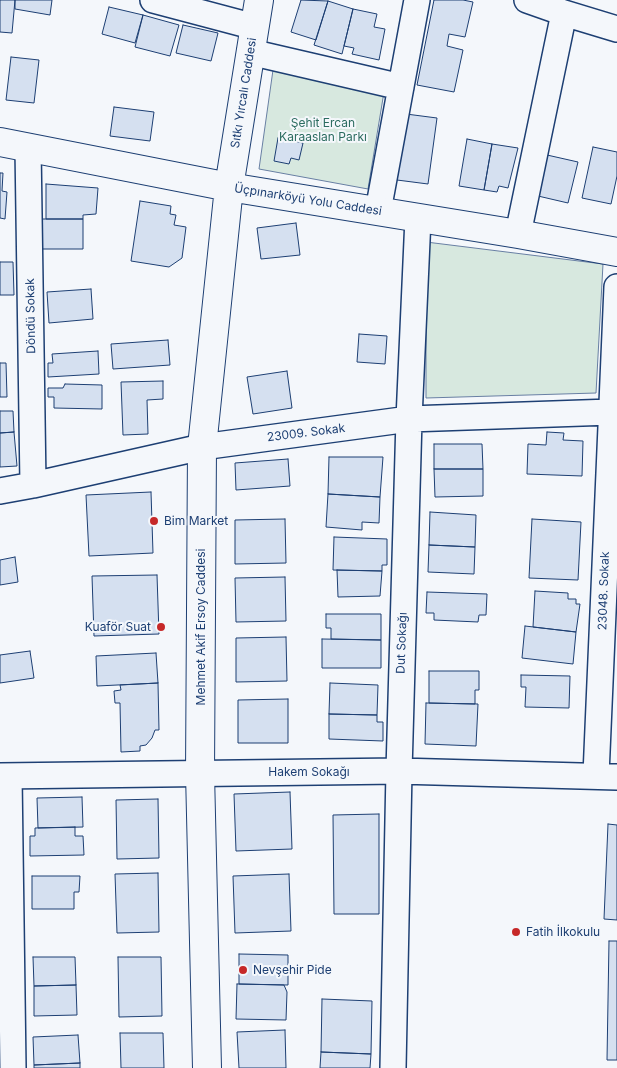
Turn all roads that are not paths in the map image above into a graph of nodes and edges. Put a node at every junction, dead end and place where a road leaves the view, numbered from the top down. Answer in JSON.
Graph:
{"nodes":[{"id":1,"x":153,"y":0,"type":"edge"},
{"id":2,"x":260,"y":0,"type":"edge"},
{"id":3,"x":417,"y":0,"type":"edge"},
{"id":4,"x":527,"y":0,"type":"edge"},
{"id":5,"x":564,"y":13,"type":"junction"},
{"id":6,"x":617,"y":29,"type":"edge"},
{"id":7,"x":252,"y":39,"type":"junction"},
{"id":8,"x":401,"y":87,"type":"junction"},
{"id":9,"x":0,"y":142,"type":"edge"},
{"id":10,"x":28,"y":147,"type":"junction"},
{"id":11,"x":230,"y":187,"type":"junction"},
{"id":12,"x":378,"y":211,"type":"junction"},
{"id":13,"x":418,"y":218,"type":"junction"},
{"id":14,"x":518,"y":234,"type":"junction"},
{"id":15,"x":617,"y":252,"type":"edge"},
{"id":16,"x":617,"y":287,"type":"edge"},
{"id":17,"x":614,"y":413,"type":"edge"},
{"id":18,"x":409,"y":419,"type":"junction"},
{"id":19,"x":202,"y":447,"type":"junction"},
{"id":20,"x":33,"y":485,"type":"junction"},
{"id":21,"x":0,"y":491,"type":"edge"},
{"id":22,"x":399,"y":771,"type":"junction"},
{"id":23,"x":200,"y":772,"type":"junction"},
{"id":24,"x":4,"y":776,"type":"edge"},
{"id":25,"x":606,"y":776,"type":"edge"},
{"id":26,"x":6,"y":944,"type":"edge"},
{"id":27,"x":13,"y":1068,"type":"edge"},
{"id":28,"x":207,"y":1068,"type":"edge"},
{"id":29,"x":393,"y":1068,"type":"edge"}],
"edges":[{"from":1,"to":7,"type":"street"},
{"from":2,"to":7,"type":"main road","name":"Sıtkı Yırcalı Caddesi"},
{"from":3,"to":8,"type":"street"},
{"from":4,"to":5,"type":"street"},
{"from":5,"to":6,"type":"street"},
{"from":5,"to":14,"type":"street"},
{"from":7,"to":8,"type":"street"},
{"from":7,"to":11,"type":"main road","name":"Sıtkı Yırcalı Caddesi"},
{"from":8,"to":12,"type":"street"},
{"from":9,"to":10,"type":"main road","name":"Üçpınarköyü Yolu Caddesi"},
{"from":10,"to":11,"type":"main road","name":"Üçpınarköyü Yolu Caddesi"},
{"from":10,"to":20,"type":"street","name":"Döndü Sokak"},
{"from":11,"to":12,"type":"main road","name":"Üçpınarköyü Yolu Caddesi"},
{"from":11,"to":19,"type":"main road","name":"Mehmet Akif Ersoy Caddesi"},
{"from":12,"to":13,"type":"main road","name":"Üçpınarköyü Yolu Caddesi"},
{"from":13,"to":14,"type":"main road","name":"Üçpınarköyü Yolu Caddesi"},
{"from":13,"to":18,"type":"street","name":"Dut Sokağı"},
{"from":14,"to":15,"type":"main road","name":"Üçpınarköyü Yolu Caddesi"},
{"from":16,"to":17,"type":"street","name":"23048. Sokak"},
{"from":17,"to":18,"type":"street","name":"23009. Sokak"},
{"from":17,"to":25,"type":"street","name":"23048. Sokak"},
{"from":18,"to":19,"type":"street","name":"23009. Sokak"},
{"from":18,"to":22,"type":"street","name":"Dut Sokağı"},
{"from":19,"to":20,"type":"street","name":"23009. Sokak"},
{"from":19,"to":23,"type":"main road","name":"Mehmet Akif Ersoy Caddesi"},
{"from":20,"to":21,"type":"street","name":"23009. Sokak"},
{"from":22,"to":23,"type":"street","name":"Hakem Sokağı"},
{"from":22,"to":25,"type":"street","name":"Hakem Sokağı"},
{"from":22,"to":29,"type":"street","name":"Dut Sokağı"},
{"from":23,"to":24,"type":"street","name":"Hakem Sokağı"},
{"from":23,"to":28,"type":"main road","name":"Mehmet Akif Ersoy Caddesi"},
{"from":24,"to":26,"type":"street"},
{"from":26,"to":27,"type":"street"}]}
